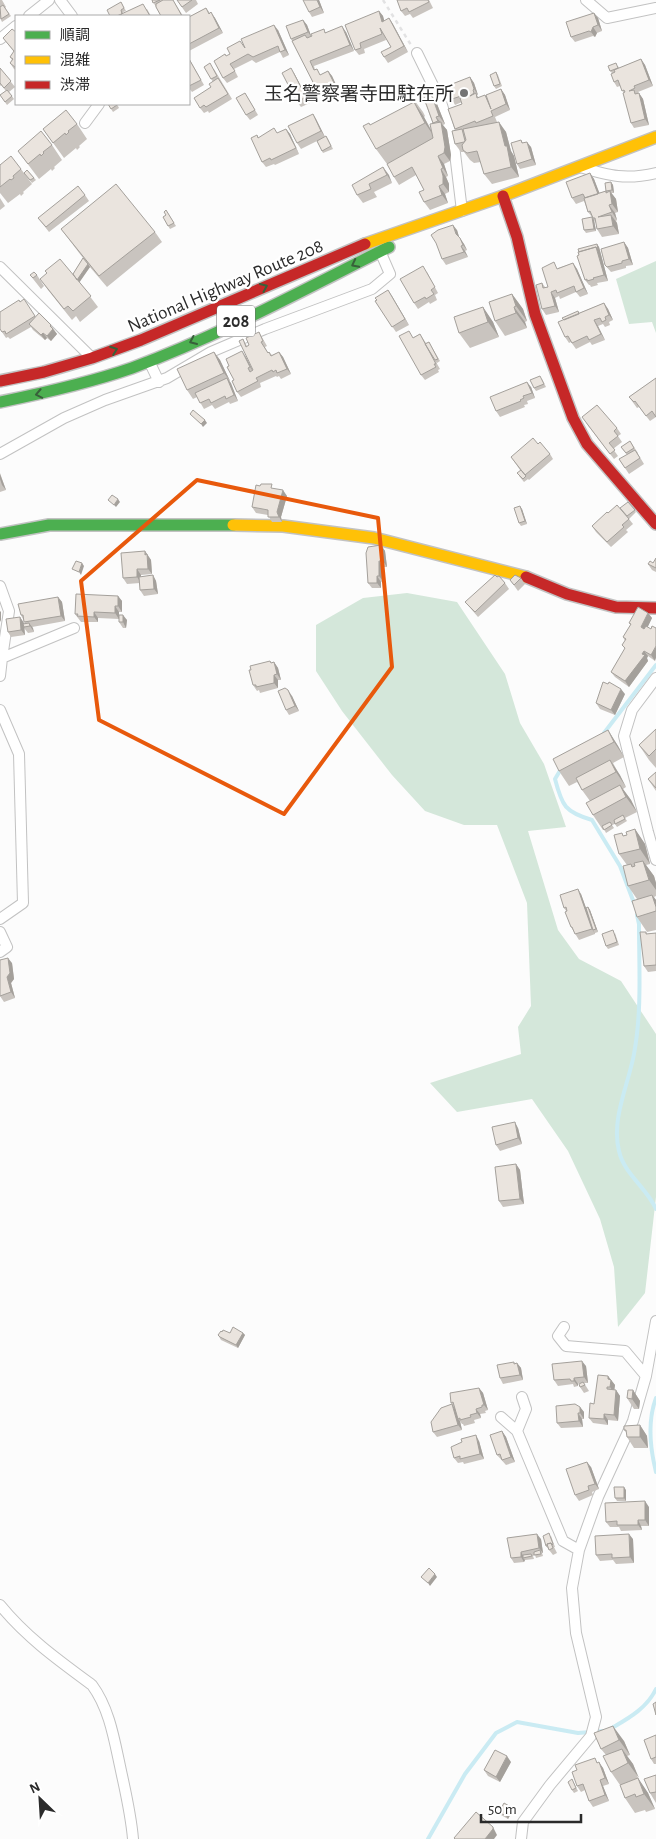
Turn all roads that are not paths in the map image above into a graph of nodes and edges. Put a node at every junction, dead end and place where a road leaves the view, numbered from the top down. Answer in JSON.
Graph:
{"nodes":[{"id":1,"x":49,"y":0,"type":"edge"},
{"id":2,"x":60,"y":0,"type":"edge"},
{"id":3,"x":586,"y":0,"type":"edge"},
{"id":4,"x":656,"y":8,"type":"edge"},
{"id":5,"x":29,"y":15,"type":"edge"},
{"id":6,"x":71,"y":15,"type":"edge"},
{"id":7,"x":15,"y":27,"type":"edge"},
{"id":8,"x":0,"y":39,"type":"edge"},
{"id":9,"x":417,"y":53,"type":"road end"},
{"id":10,"x":98,"y":105,"type":"edge"},
{"id":11,"x":85,"y":123,"type":"dead end"},
{"id":12,"x":656,"y":137,"type":"edge"},
{"id":13,"x":579,"y":167,"type":"junction"},
{"id":14,"x":656,"y":173,"type":"edge"},
{"id":15,"x":503,"y":196,"type":"junction"},
{"id":16,"x":462,"y":211,"type":"junction"},
{"id":17,"x":380,"y":251,"type":"junction"},
{"id":18,"x":0,"y":267,"type":"edge"},
{"id":19,"x":92,"y":358,"type":"junction"},
{"id":20,"x":148,"y":361,"type":"junction"},
{"id":21,"x":0,"y":381,"type":"edge"},
{"id":22,"x":159,"y":382,"type":"junction"},
{"id":23,"x":0,"y":402,"type":"edge"},
{"id":24,"x":0,"y":454,"type":"edge"},
{"id":25,"x":656,"y":524,"type":"edge"},
{"id":26,"x":0,"y":534,"type":"edge"},
{"id":27,"x":0,"y":586,"type":"edge"},
{"id":28,"x":656,"y":608,"type":"edge"},
{"id":29,"x":74,"y":628,"type":"dead end"},
{"id":30,"x":1,"y":658,"type":"edge"},
{"id":31,"x":0,"y":676,"type":"edge"},
{"id":32,"x":656,"y":678,"type":"edge"},
{"id":33,"x":0,"y":710,"type":"edge"},
{"id":34,"x":656,"y":860,"type":"edge"},
{"id":35,"x":0,"y":919,"type":"edge"},
{"id":36,"x":0,"y":932,"type":"edge"},
{"id":37,"x":0,"y":952,"type":"edge"},
{"id":38,"x":656,"y":1321,"type":"edge"},
{"id":39,"x":564,"y":1327,"type":"dead end"},
{"id":40,"x":646,"y":1376,"type":"junction"},
{"id":41,"x":522,"y":1398,"type":"dead end"},
{"id":42,"x":501,"y":1417,"type":"dead end"},
{"id":43,"x":517,"y":1431,"type":"junction"},
{"id":44,"x":579,"y":1550,"type":"junction"},
{"id":45,"x":0,"y":1605,"type":"edge"},
{"id":46,"x":134,"y":1839,"type":"edge"},
{"id":47,"x":521,"y":1839,"type":"edge"}],
"edges":[{"from":1,"to":5,"type":"street"},
{"from":2,"to":6,"type":"street"},
{"from":3,"to":4,"type":"street"},
{"from":7,"to":8,"type":"street"},
{"from":9,"to":16,"type":"street"},
{"from":10,"to":11,"type":"street"},
{"from":12,"to":13,"type":"main road","name":"National Highway Route 208","number":"208"},
{"from":13,"to":14,"type":"street"},
{"from":13,"to":15,"type":"main road","name":"National Highway Route 208","number":"208"},
{"from":15,"to":16,"type":"main road","name":"National Highway Route 208","number":"208"},
{"from":15,"to":25,"type":"main road"},
{"from":16,"to":17,"type":"main road","name":"National Highway Route 208","number":"208"},
{"from":19,"to":16,"type":"main road","name":"National Highway Route 208","number":"208","one_way":true},
{"from":17,"to":20,"type":"main road","name":"National Highway Route 208","number":"208","one_way":true},
{"from":17,"to":22,"type":"street"},
{"from":18,"to":19,"type":"street"},
{"from":19,"to":21,"type":"main road","name":"National Highway Route 208","number":"208"},
{"from":20,"to":22,"type":"street"},
{"from":20,"to":23,"type":"main road","name":"National Highway Route 208","number":"208","one_way":true},
{"from":22,"to":24,"type":"street"},
{"from":26,"to":28,"type":"main road"},
{"from":27,"to":30,"type":"street"},
{"from":29,"to":30,"type":"street"},
{"from":30,"to":31,"type":"street"},
{"from":32,"to":34,"type":"street"},
{"from":33,"to":35,"type":"street"},
{"from":36,"to":37,"type":"street"},
{"from":38,"to":40,"type":"street"},
{"from":39,"to":40,"type":"street"},
{"from":40,"to":44,"type":"street"},
{"from":41,"to":43,"type":"street"},
{"from":42,"to":43,"type":"street"},
{"from":43,"to":44,"type":"street"},
{"from":44,"to":47,"type":"street"},
{"from":45,"to":46,"type":"street"}]}
